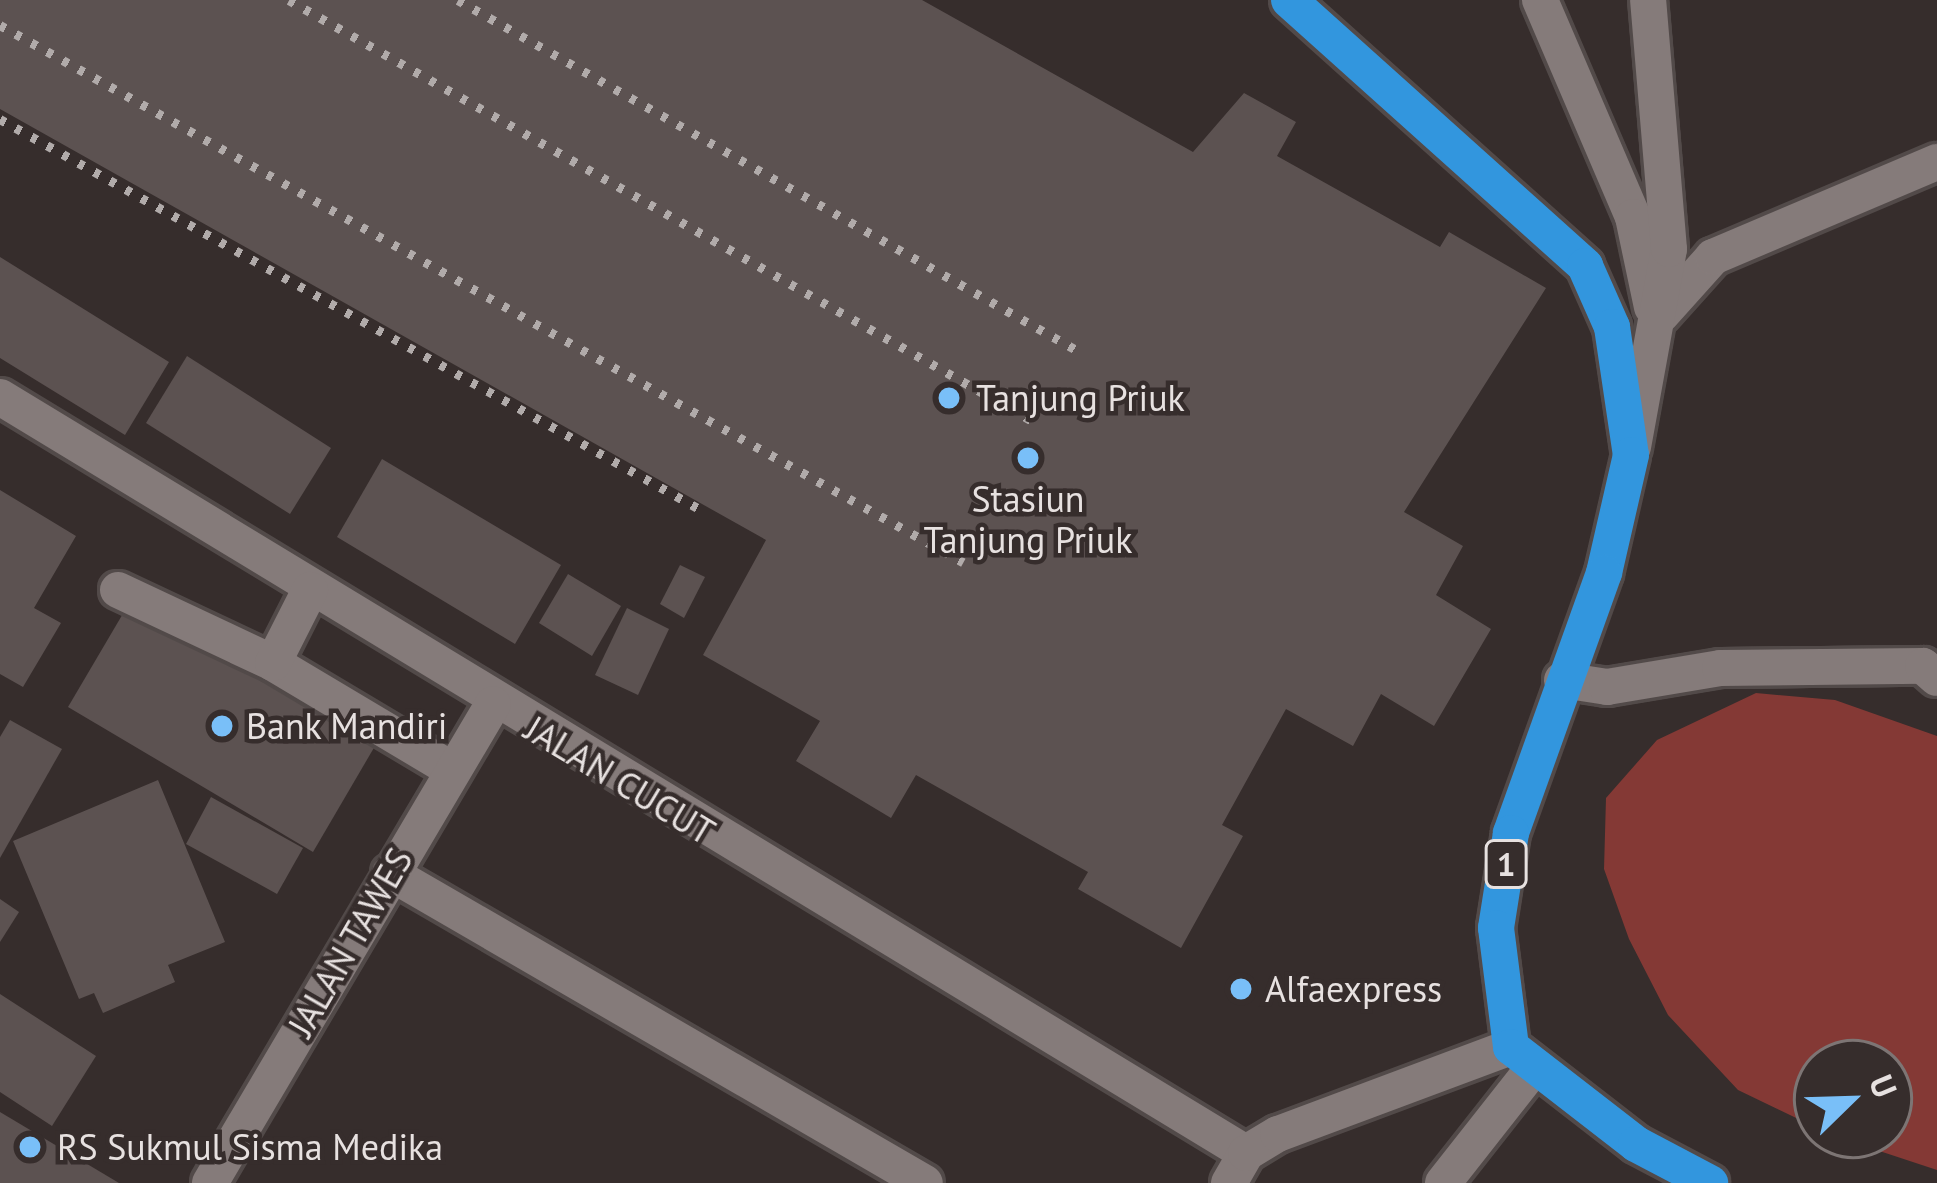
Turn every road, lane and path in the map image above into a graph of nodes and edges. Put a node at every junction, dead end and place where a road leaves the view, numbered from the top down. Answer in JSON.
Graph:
{"nodes":[{"id":1,"x":1289,"y":0,"type":"edge"},
{"id":2,"x":1540,"y":0,"type":"edge"},
{"id":3,"x":1648,"y":0,"type":"edge"},
{"id":4,"x":1937,"y":162,"type":"edge"},
{"id":5,"x":1655,"y":322,"type":"junction"},
{"id":6,"x":0,"y":397,"type":"edge"},
{"id":7,"x":1631,"y":455,"type":"junction"},
{"id":8,"x":118,"y":590,"type":"dead end"},
{"id":9,"x":310,"y":590,"type":"junction"},
{"id":10,"x":273,"y":663,"type":"junction"},
{"id":11,"x":1937,"y":678,"type":"edge"},
{"id":12,"x":1562,"y":680,"type":"junction"},
{"id":13,"x":493,"y":704,"type":"junction"},
{"id":14,"x":451,"y":769,"type":"junction"},
{"id":15,"x":390,"y":873,"type":"junction"},
{"id":16,"x":1521,"y":1058,"type":"junction"},
{"id":17,"x":1238,"y":1168,"type":"edge"},
{"id":18,"x":210,"y":1183,"type":"edge"},
{"id":19,"x":925,"y":1183,"type":"edge"},
{"id":20,"x":1443,"y":1183,"type":"edge"},
{"id":21,"x":1711,"y":1183,"type":"edge"}],
"edges":[{"from":1,"to":7,"type":"highway","number":"1"},
{"from":2,"to":5,"type":"street"},
{"from":3,"to":5,"type":"street"},
{"from":4,"to":5,"type":"street"},
{"from":5,"to":7,"type":"street"},
{"from":6,"to":9,"type":"street","name":"JALAN CUCUT"},
{"from":7,"to":12,"type":"highway","number":"1"},
{"from":8,"to":10,"type":"street"},
{"from":9,"to":10,"type":"street"},
{"from":9,"to":13,"type":"street","name":"JALAN CUCUT"},
{"from":10,"to":14,"type":"street"},
{"from":11,"to":12,"type":"street"},
{"from":12,"to":16,"type":"highway","number":"1"},
{"from":13,"to":14,"type":"street","name":"JALAN TAWES"},
{"from":13,"to":17,"type":"street","name":"JALAN CUCUT"},
{"from":14,"to":15,"type":"street","name":"JALAN TAWES"},
{"from":15,"to":18,"type":"street","name":"JALAN TAWES"},
{"from":15,"to":19,"type":"street"},
{"from":16,"to":17,"type":"street"},
{"from":16,"to":20,"type":"street"},
{"from":16,"to":21,"type":"highway"}]}
